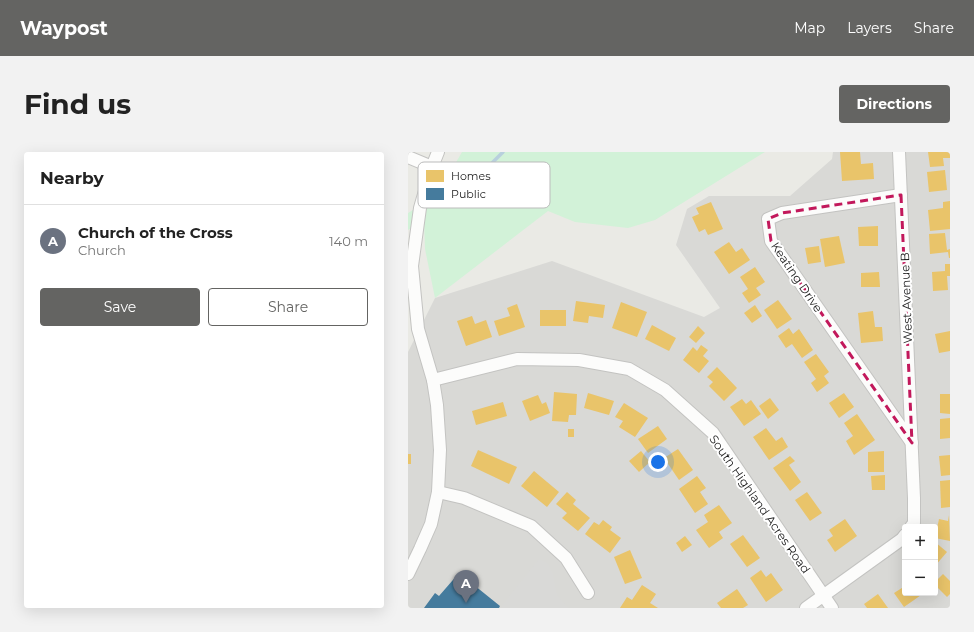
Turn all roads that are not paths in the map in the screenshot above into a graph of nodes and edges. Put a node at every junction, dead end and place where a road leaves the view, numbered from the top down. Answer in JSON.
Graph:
{"nodes":[{"id":1,"x":438,"y":152,"type":"edge"},
{"id":2,"x":899,"y":152,"type":"edge"},
{"id":3,"x":408,"y":158,"type":"edge"},
{"id":4,"x":419,"y":162,"type":"edge"},
{"id":5,"x":434,"y":162,"type":"edge"},
{"id":6,"x":901,"y":195,"type":"junction"},
{"id":7,"x":420,"y":208,"type":"edge"},
{"id":8,"x":433,"y":380,"type":"junction"},
{"id":9,"x":912,"y":444,"type":"junction"},
{"id":10,"x":438,"y":492,"type":"junction"},
{"id":11,"x":913,"y":524,"type":"edge"},
{"id":12,"x":902,"y":539,"type":"edge"},
{"id":13,"x":408,"y":574,"type":"edge"},
{"id":14,"x":588,"y":593,"type":"dead end"},
{"id":15,"x":823,"y":596,"type":"junction"},
{"id":16,"x":806,"y":608,"type":"edge"},
{"id":17,"x":832,"y":608,"type":"edge"}],
"edges":[{"from":1,"to":5,"type":"street"},
{"from":2,"to":6,"type":"street","name":"West Avenue B"},
{"from":3,"to":4,"type":"street"},
{"from":6,"to":9,"type":"street","name":"West Avenue B"},
{"from":6,"to":9,"type":"street","name":"Keating Drive"},
{"from":7,"to":8,"type":"street"},
{"from":8,"to":10,"type":"street"},
{"from":8,"to":15,"type":"street","name":"South Highland Acres Road"},
{"from":9,"to":11,"type":"street","name":"West Avenue B"},
{"from":10,"to":13,"type":"street"},
{"from":10,"to":14,"type":"street"},
{"from":12,"to":15,"type":"street"},
{"from":15,"to":16,"type":"street"},
{"from":15,"to":17,"type":"street","name":"South Highland Acres Road"}]}
